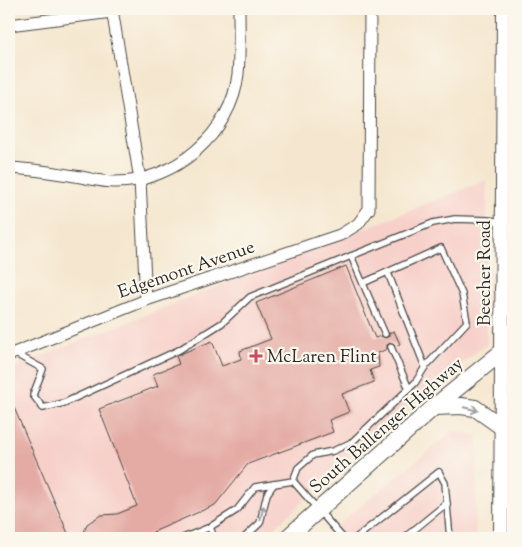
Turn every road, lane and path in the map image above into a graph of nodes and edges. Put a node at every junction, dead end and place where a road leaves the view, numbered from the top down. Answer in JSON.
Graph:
{"nodes":[{"id":1,"x":239,"y":9,"type":"edge"},
{"id":2,"x":370,"y":9,"type":"edge"},
{"id":3,"x":504,"y":9,"type":"edge"},
{"id":4,"x":112,"y":10,"type":"edge"},
{"id":5,"x":9,"y":25,"type":"edge"},
{"id":6,"x":508,"y":164,"type":"edge"},
{"id":7,"x":9,"y":168,"type":"edge"},
{"id":8,"x":140,"y":180,"type":"junction"},
{"id":9,"x":503,"y":222,"type":"junction"},
{"id":10,"x":351,"y":256,"type":"junction"},
{"id":11,"x":388,"y":273,"type":"junction"},
{"id":12,"x":363,"y":283,"type":"junction"},
{"id":13,"x":508,"y":295,"type":"edge"},
{"id":14,"x":146,"y":300,"type":"junction"},
{"id":15,"x":385,"y":334,"type":"dead end"},
{"id":16,"x":391,"y":348,"type":"dead end"},
{"id":17,"x":508,"y":348,"type":"edge"},
{"id":18,"x":11,"y":354,"type":"edge"},
{"id":19,"x":425,"y":367,"type":"junction"},
{"id":20,"x":409,"y":389,"type":"junction"},
{"id":21,"x":434,"y":407,"type":"junction"},
{"id":22,"x":502,"y":427,"type":"junction"},
{"id":23,"x":293,"y":481,"type":"junction"},
{"id":24,"x":274,"y":484,"type":"junction"},
{"id":25,"x":507,"y":499,"type":"edge"},
{"id":26,"x":447,"y":503,"type":"junction"},
{"id":27,"x":319,"y":510,"type":"junction"},
{"id":28,"x":210,"y":527,"type":"junction"},
{"id":29,"x":182,"y":538,"type":"edge"},
{"id":30,"x":214,"y":538,"type":"edge"},
{"id":31,"x":244,"y":538,"type":"edge"},
{"id":32,"x":287,"y":538,"type":"edge"},
{"id":33,"x":343,"y":538,"type":"edge"},
{"id":34,"x":356,"y":538,"type":"edge"},
{"id":35,"x":404,"y":538,"type":"edge"},
{"id":36,"x":450,"y":538,"type":"edge"},
{"id":37,"x":501,"y":538,"type":"edge"}],
"edges":[{"from":1,"to":8,"type":"street"},
{"from":2,"to":14,"type":"street","name":"Edgemont Avenue"},
{"from":3,"to":6,"type":"street","name":"Beecher Road"},
{"from":4,"to":5,"type":"street"},
{"from":4,"to":8,"type":"street"},
{"from":6,"to":9,"type":"street","name":"Beecher Road"},
{"from":7,"to":8,"type":"street"},
{"from":8,"to":14,"type":"street"},
{"from":9,"to":10,"type":"lane"},
{"from":9,"to":13,"type":"street","name":"Beecher Road"},
{"from":10,"to":12,"type":"lane"},
{"from":10,"to":18,"type":"lane"},
{"from":11,"to":12,"type":"lane"},
{"from":11,"to":19,"type":"lane"},
{"from":11,"to":19,"type":"lane"},
{"from":12,"to":15,"type":"lane"},
{"from":13,"to":17,"type":"street","name":"Beecher Road"},
{"from":14,"to":18,"type":"street","name":"Edgemont Avenue"},
{"from":16,"to":20,"type":"lane"},
{"from":17,"to":21,"type":"main road","name":"South Ballenger Highway"},
{"from":17,"to":22,"type":"street","name":"Beecher Road"},
{"from":19,"to":20,"type":"lane"},
{"from":20,"to":23,"type":"lane"},
{"from":21,"to":22,"type":"main road","one_way":true},
{"from":21,"to":27,"type":"main road","name":"South Ballenger Highway"},
{"from":22,"to":25,"type":"street","name":"Beecher Road"},
{"from":23,"to":24,"type":"lane"},
{"from":23,"to":27,"type":"lane"},
{"from":24,"to":28,"type":"lane"},
{"from":31,"to":24,"type":"lane","one_way":true},
{"from":25,"to":37,"type":"street","name":"Beecher Road"},
{"from":26,"to":34,"type":"lane"},
{"from":26,"to":35,"type":"lane"},
{"from":26,"to":36,"type":"lane"},
{"from":27,"to":32,"type":"main road","name":"South Ballenger Highway"},
{"from":27,"to":33,"type":"lane"},
{"from":28,"to":29,"type":"lane"},
{"from":28,"to":30,"type":"lane"}]}
